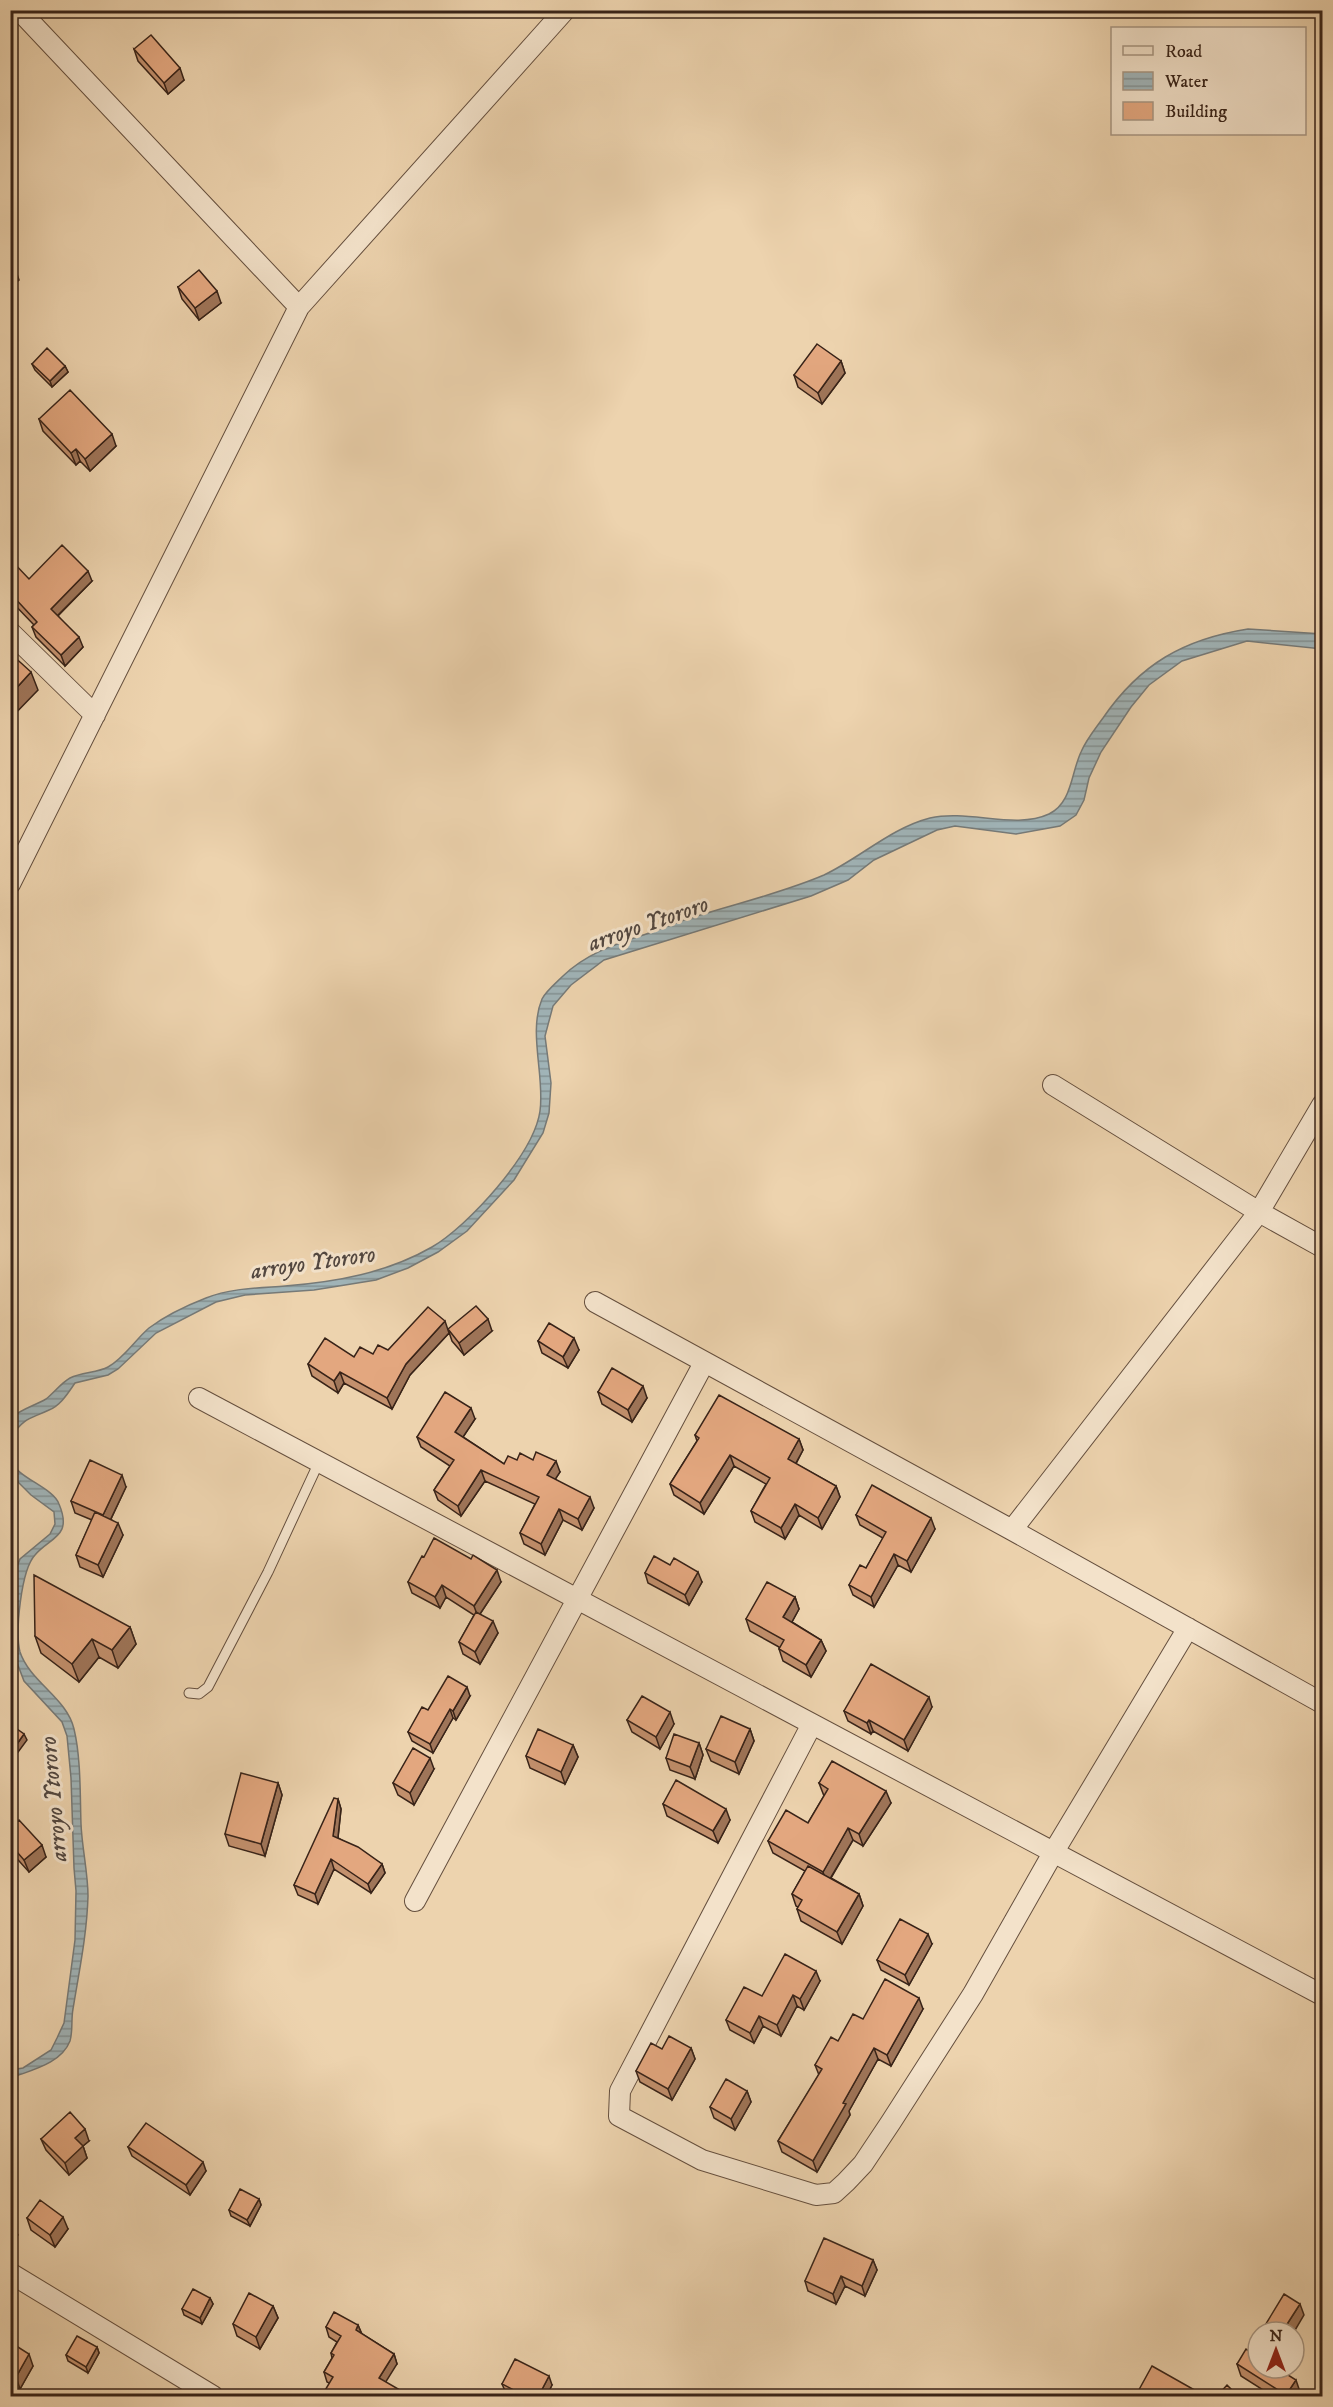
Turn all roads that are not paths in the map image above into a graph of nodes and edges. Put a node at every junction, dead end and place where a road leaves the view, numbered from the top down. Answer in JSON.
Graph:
{"nodes":[{"id":1,"x":19,"y":10,"type":"edge"},
{"id":2,"x":565,"y":10,"type":"edge"},
{"id":3,"x":299,"y":307,"type":"junction"},
{"id":4,"x":10,"y":632,"type":"edge"},
{"id":5,"x":95,"y":716,"type":"junction"},
{"id":6,"x":10,"y":884,"type":"edge"},
{"id":7,"x":1053,"y":1085,"type":"dead end"},
{"id":8,"x":1323,"y":1105,"type":"edge"},
{"id":9,"x":1259,"y":1212,"type":"junction"},
{"id":10,"x":1323,"y":1247,"type":"edge"},
{"id":11,"x":595,"y":1302,"type":"dead end"},
{"id":12,"x":704,"y":1363,"type":"junction"},
{"id":13,"x":199,"y":1398,"type":"dead end"},
{"id":14,"x":320,"y":1462,"type":"junction"},
{"id":15,"x":1012,"y":1530,"type":"junction"},
{"id":16,"x":579,"y":1599,"type":"junction"},
{"id":17,"x":1188,"y":1628,"type":"junction"},
{"id":18,"x":189,"y":1693,"type":"dead end"},
{"id":19,"x":1323,"y":1703,"type":"edge"},
{"id":20,"x":812,"y":1724,"type":"junction"},
{"id":21,"x":1053,"y":1853,"type":"junction"},
{"id":22,"x":415,"y":1900,"type":"dead end"},
{"id":23,"x":1323,"y":1995,"type":"edge"},
{"id":24,"x":10,"y":2273,"type":"edge"},
{"id":25,"x":213,"y":2397,"type":"edge"}],
"edges":[{"from":1,"to":3,"type":"street"},
{"from":2,"to":3,"type":"street"},
{"from":3,"to":5,"type":"street"},
{"from":4,"to":5,"type":"street"},
{"from":5,"to":6,"type":"street"},
{"from":7,"to":9,"type":"street"},
{"from":8,"to":9,"type":"street"},
{"from":9,"to":10,"type":"street"},
{"from":9,"to":15,"type":"street"},
{"from":11,"to":12,"type":"street"},
{"from":12,"to":15,"type":"street"},
{"from":12,"to":16,"type":"street"},
{"from":13,"to":14,"type":"street"},
{"from":14,"to":16,"type":"street"},
{"from":14,"to":18,"type":"lane"},
{"from":15,"to":17,"type":"street"},
{"from":16,"to":20,"type":"street"},
{"from":16,"to":22,"type":"street"},
{"from":17,"to":19,"type":"street"},
{"from":17,"to":21,"type":"street"},
{"from":20,"to":21,"type":"street"},
{"from":20,"to":21,"type":"street"},
{"from":21,"to":23,"type":"street"},
{"from":24,"to":25,"type":"street"}]}
